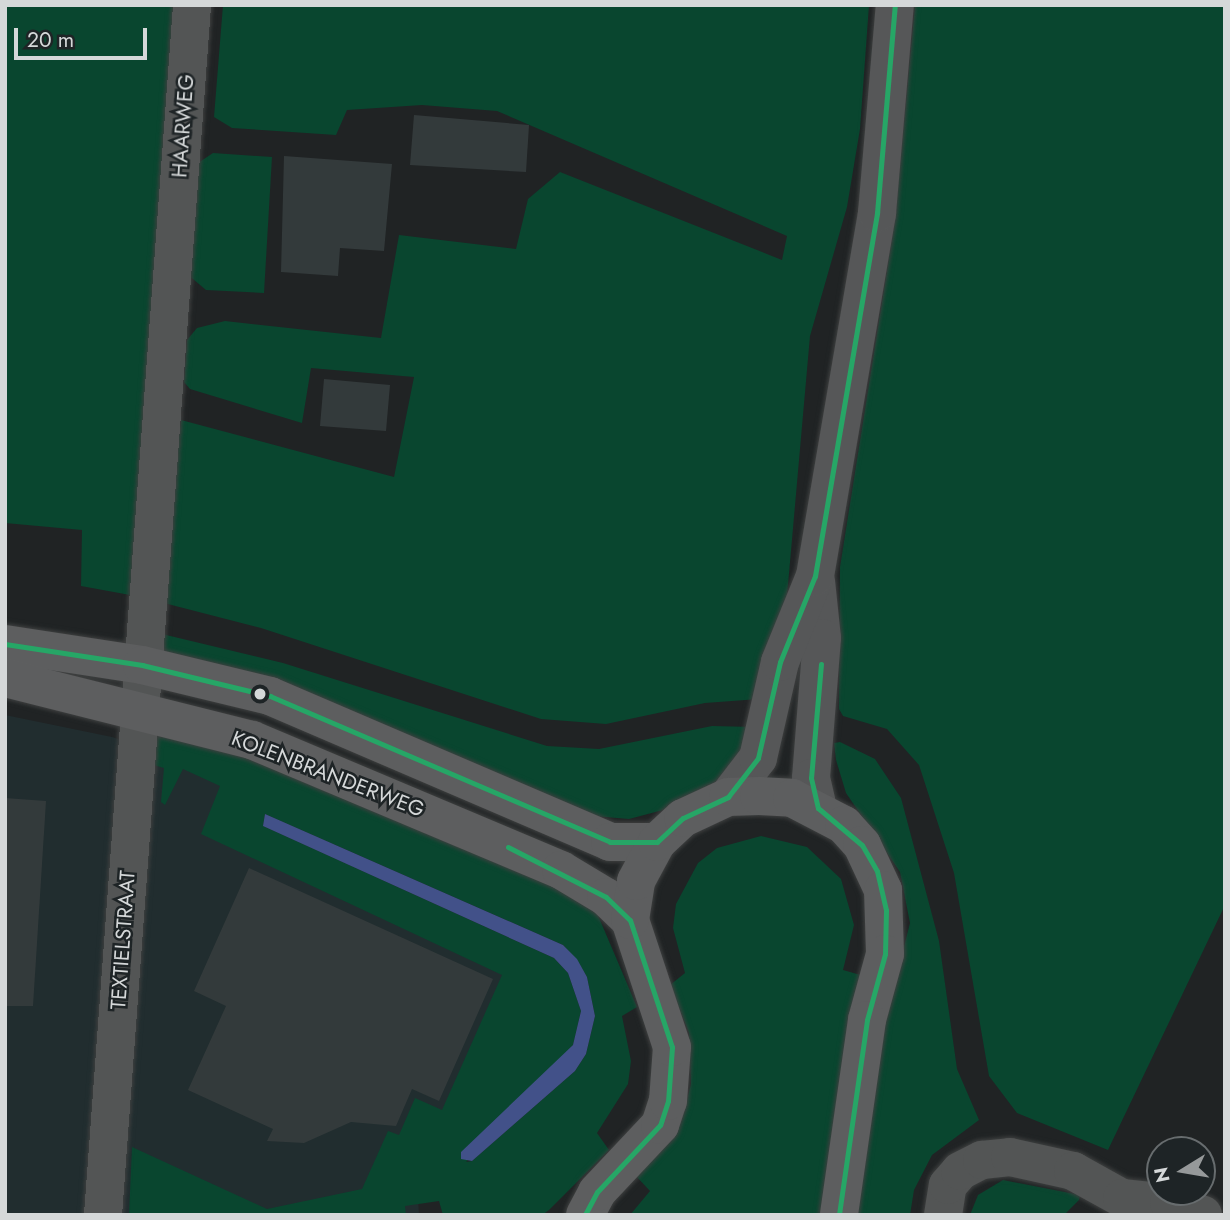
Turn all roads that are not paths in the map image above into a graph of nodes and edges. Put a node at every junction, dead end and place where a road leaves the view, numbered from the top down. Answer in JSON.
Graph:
{"nodes":[{"id":1,"x":192,"y":5,"type":"edge"},
{"id":2,"x":895,"y":5,"type":"edge"},
{"id":3,"x":815,"y":576,"type":"junction"},
{"id":4,"x":5,"y":644,"type":"edge"},
{"id":5,"x":142,"y":665,"type":"junction"},
{"id":6,"x":5,"y":678,"type":"edge"},
{"id":7,"x":139,"y":715,"type":"junction"},
{"id":8,"x":728,"y":797,"type":"junction"},
{"id":9,"x":818,"y":808,"type":"junction"},
{"id":10,"x":657,"y":842,"type":"junction"},
{"id":11,"x":630,"y":920,"type":"junction"},
{"id":12,"x":1116,"y":1207,"type":"edge"},
{"id":13,"x":103,"y":1215,"type":"edge"},
{"id":14,"x":585,"y":1215,"type":"edge"},
{"id":15,"x":839,"y":1215,"type":"edge"},
{"id":16,"x":943,"y":1215,"type":"edge"},
{"id":17,"x":1203,"y":1215,"type":"edge"}],
"edges":[{"from":1,"to":5,"type":"street","name":"HAARWEG"},
{"from":2,"to":3,"type":"main road"},
{"from":3,"to":8,"type":"main road"},
{"from":3,"to":9,"type":"main road"},
{"from":4,"to":5,"type":"main road","name":"KOLENBRANDERWEG"},
{"from":5,"to":7,"type":"street","name":"TEXTIELSTRAAT"},
{"from":5,"to":10,"type":"main road","name":"KOLENBRANDERWEG"},
{"from":6,"to":7,"type":"main road","name":"KOLENBRANDERWEG"},
{"from":7,"to":11,"type":"main road","name":"KOLENBRANDERWEG"},
{"from":7,"to":13,"type":"street","name":"TEXTIELSTRAAT"},
{"from":8,"to":9,"type":"main road"},
{"from":8,"to":10,"type":"main road"},
{"from":9,"to":15,"type":"main road"},
{"from":10,"to":11,"type":"main road"},
{"from":11,"to":14,"type":"main road"},
{"from":12,"to":16,"type":"street"},
{"from":12,"to":17,"type":"street"}]}
